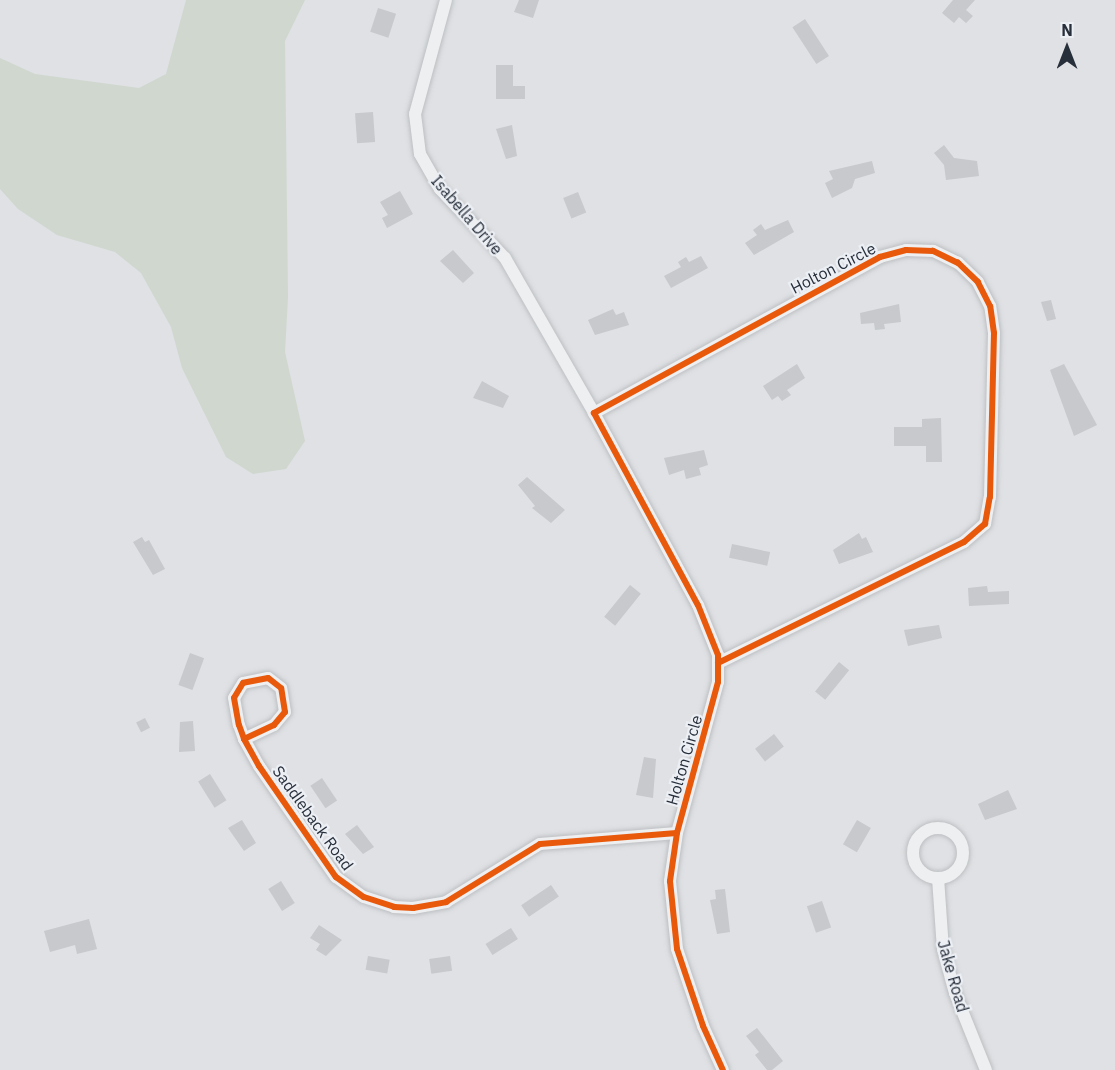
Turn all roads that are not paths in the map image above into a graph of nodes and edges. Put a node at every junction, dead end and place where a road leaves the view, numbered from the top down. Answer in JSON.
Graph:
{"nodes":[{"id":1,"x":446,"y":0,"type":"edge"},
{"id":2,"x":594,"y":413,"type":"junction"},
{"id":3,"x":718,"y":663,"type":"junction"},
{"id":4,"x":244,"y":739,"type":"junction"},
{"id":5,"x":677,"y":833,"type":"junction"},
{"id":6,"x":938,"y":879,"type":"junction"},
{"id":7,"x":723,"y":1070,"type":"edge"},
{"id":8,"x":986,"y":1070,"type":"edge"}],
"edges":[{"from":1,"to":2,"type":"street","name":"Isabella Drive"},
{"from":2,"to":3,"type":"street","name":"Holton Circle"},
{"from":2,"to":3,"type":"street","name":"Holton Circle"},
{"from":3,"to":5,"type":"street","name":"Holton Circle"},
{"from":4,"to":4,"type":"street","name":"Saddleback Road"},
{"from":4,"to":5,"type":"street","name":"Saddleback Road"},
{"from":5,"to":7,"type":"street","name":"Holton Circle"},
{"from":6,"to":6,"type":"street"},
{"from":6,"to":8,"type":"street","name":"Jake Road"}]}
